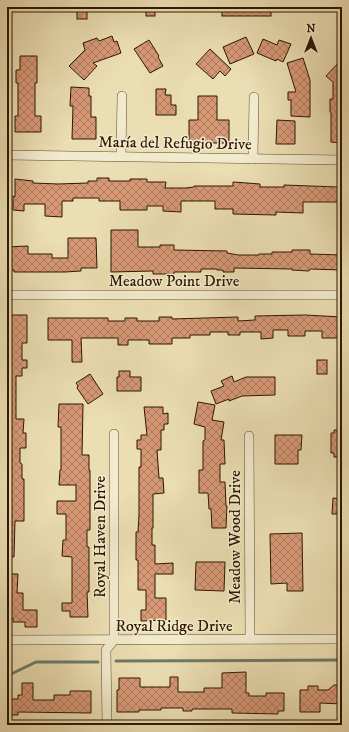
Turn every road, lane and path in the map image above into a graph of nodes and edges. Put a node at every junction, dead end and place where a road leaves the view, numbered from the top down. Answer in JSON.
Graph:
{"nodes":[{"id":1,"x":122,"y":96,"type":"dead end"},
{"id":2,"x":254,"y":97,"type":"dead end"},
{"id":3,"x":7,"y":155,"type":"edge"},
{"id":4,"x":121,"y":156,"type":"junction"},
{"id":5,"x":252,"y":159,"type":"junction"},
{"id":6,"x":342,"y":160,"type":"edge"},
{"id":7,"x":7,"y":296,"type":"edge"},
{"id":8,"x":342,"y":296,"type":"edge"},
{"id":9,"x":114,"y":434,"type":"dead end"},
{"id":10,"x":249,"y":436,"type":"dead end"},
{"id":11,"x":250,"y":639,"type":"junction"},
{"id":12,"x":342,"y":639,"type":"edge"},
{"id":13,"x":7,"y":640,"type":"edge"},
{"id":14,"x":114,"y":640,"type":"junction"},
{"id":15,"x":107,"y":725,"type":"edge"}],
"edges":[{"from":1,"to":4,"type":"street"},
{"from":2,"to":5,"type":"street"},
{"from":3,"to":4,"type":"street","name":"María del Refugio Drive"},
{"from":4,"to":5,"type":"street","name":"María del Refugio Drive"},
{"from":5,"to":6,"type":"street","name":"María del Refugio Drive"},
{"from":7,"to":8,"type":"street","name":"Meadow Point Drive"},
{"from":9,"to":14,"type":"street","name":"Royal Haven Drive"},
{"from":10,"to":11,"type":"street","name":"Meadow Wood Drive"},
{"from":11,"to":12,"type":"street","name":"Royal Ridge Drive"},
{"from":11,"to":14,"type":"street","name":"Royal Ridge Drive"},
{"from":13,"to":14,"type":"street","name":"Royal Ridge Drive"},
{"from":14,"to":15,"type":"street"}]}
